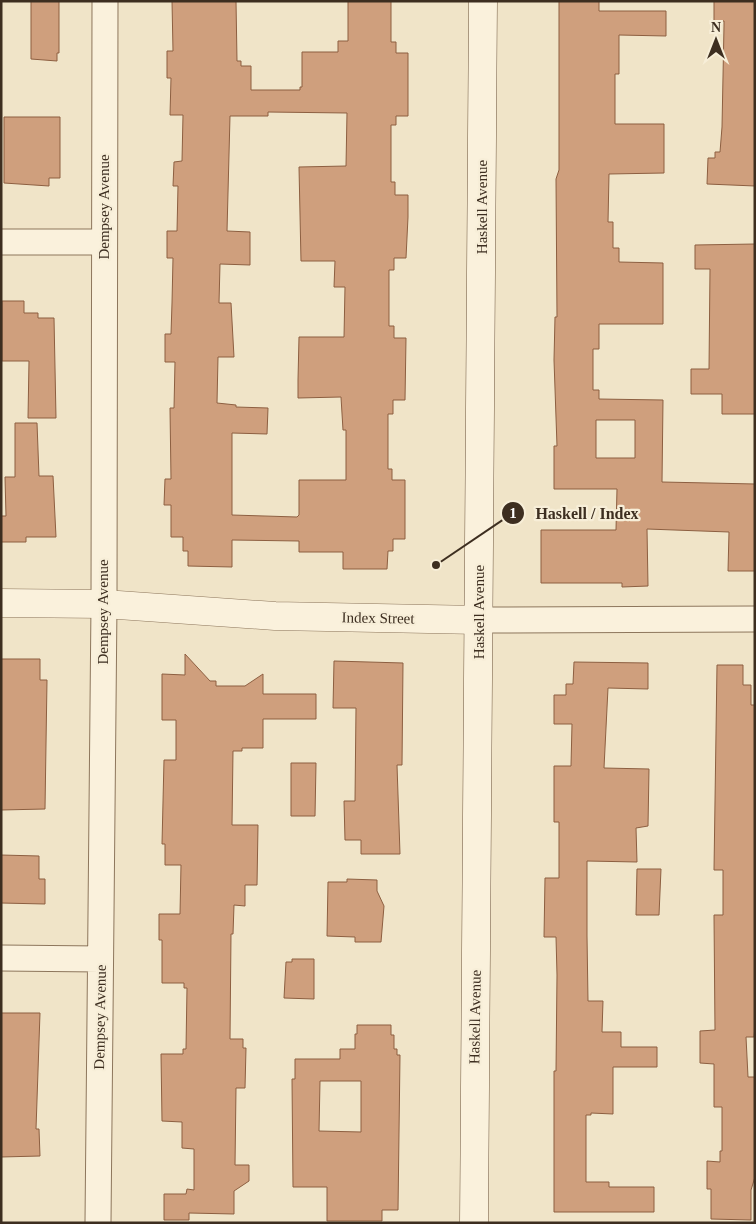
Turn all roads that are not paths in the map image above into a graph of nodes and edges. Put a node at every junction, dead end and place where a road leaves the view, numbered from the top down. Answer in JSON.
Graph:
{"nodes":[{"id":1,"x":105,"y":1,"type":"edge"},
{"id":2,"x":483,"y":1,"type":"edge"},
{"id":3,"x":1,"y":242,"type":"edge"},
{"id":4,"x":104,"y":242,"type":"junction"},
{"id":5,"x":1,"y":604,"type":"edge"},
{"id":6,"x":104,"y":604,"type":"junction"},
{"id":7,"x":755,"y":619,"type":"edge"},
{"id":8,"x":479,"y":620,"type":"junction"},
{"id":9,"x":1,"y":958,"type":"edge"},
{"id":10,"x":100,"y":959,"type":"junction"},
{"id":11,"x":98,"y":1223,"type":"edge"},
{"id":12,"x":474,"y":1223,"type":"edge"}],
"edges":[{"from":1,"to":4,"type":"street","name":"Dempsey Avenue"},
{"from":2,"to":8,"type":"main road","name":"Haskell Avenue"},
{"from":3,"to":4,"type":"street"},
{"from":4,"to":6,"type":"street","name":"Dempsey Avenue"},
{"from":5,"to":6,"type":"main road","name":"Index Street"},
{"from":6,"to":8,"type":"main road","name":"Index Street"},
{"from":6,"to":10,"type":"street","name":"Dempsey Avenue"},
{"from":7,"to":8,"type":"street","name":"Index Street"},
{"from":8,"to":12,"type":"main road","name":"Haskell Avenue"},
{"from":9,"to":10,"type":"street"},
{"from":10,"to":11,"type":"street","name":"Dempsey Avenue"}]}
